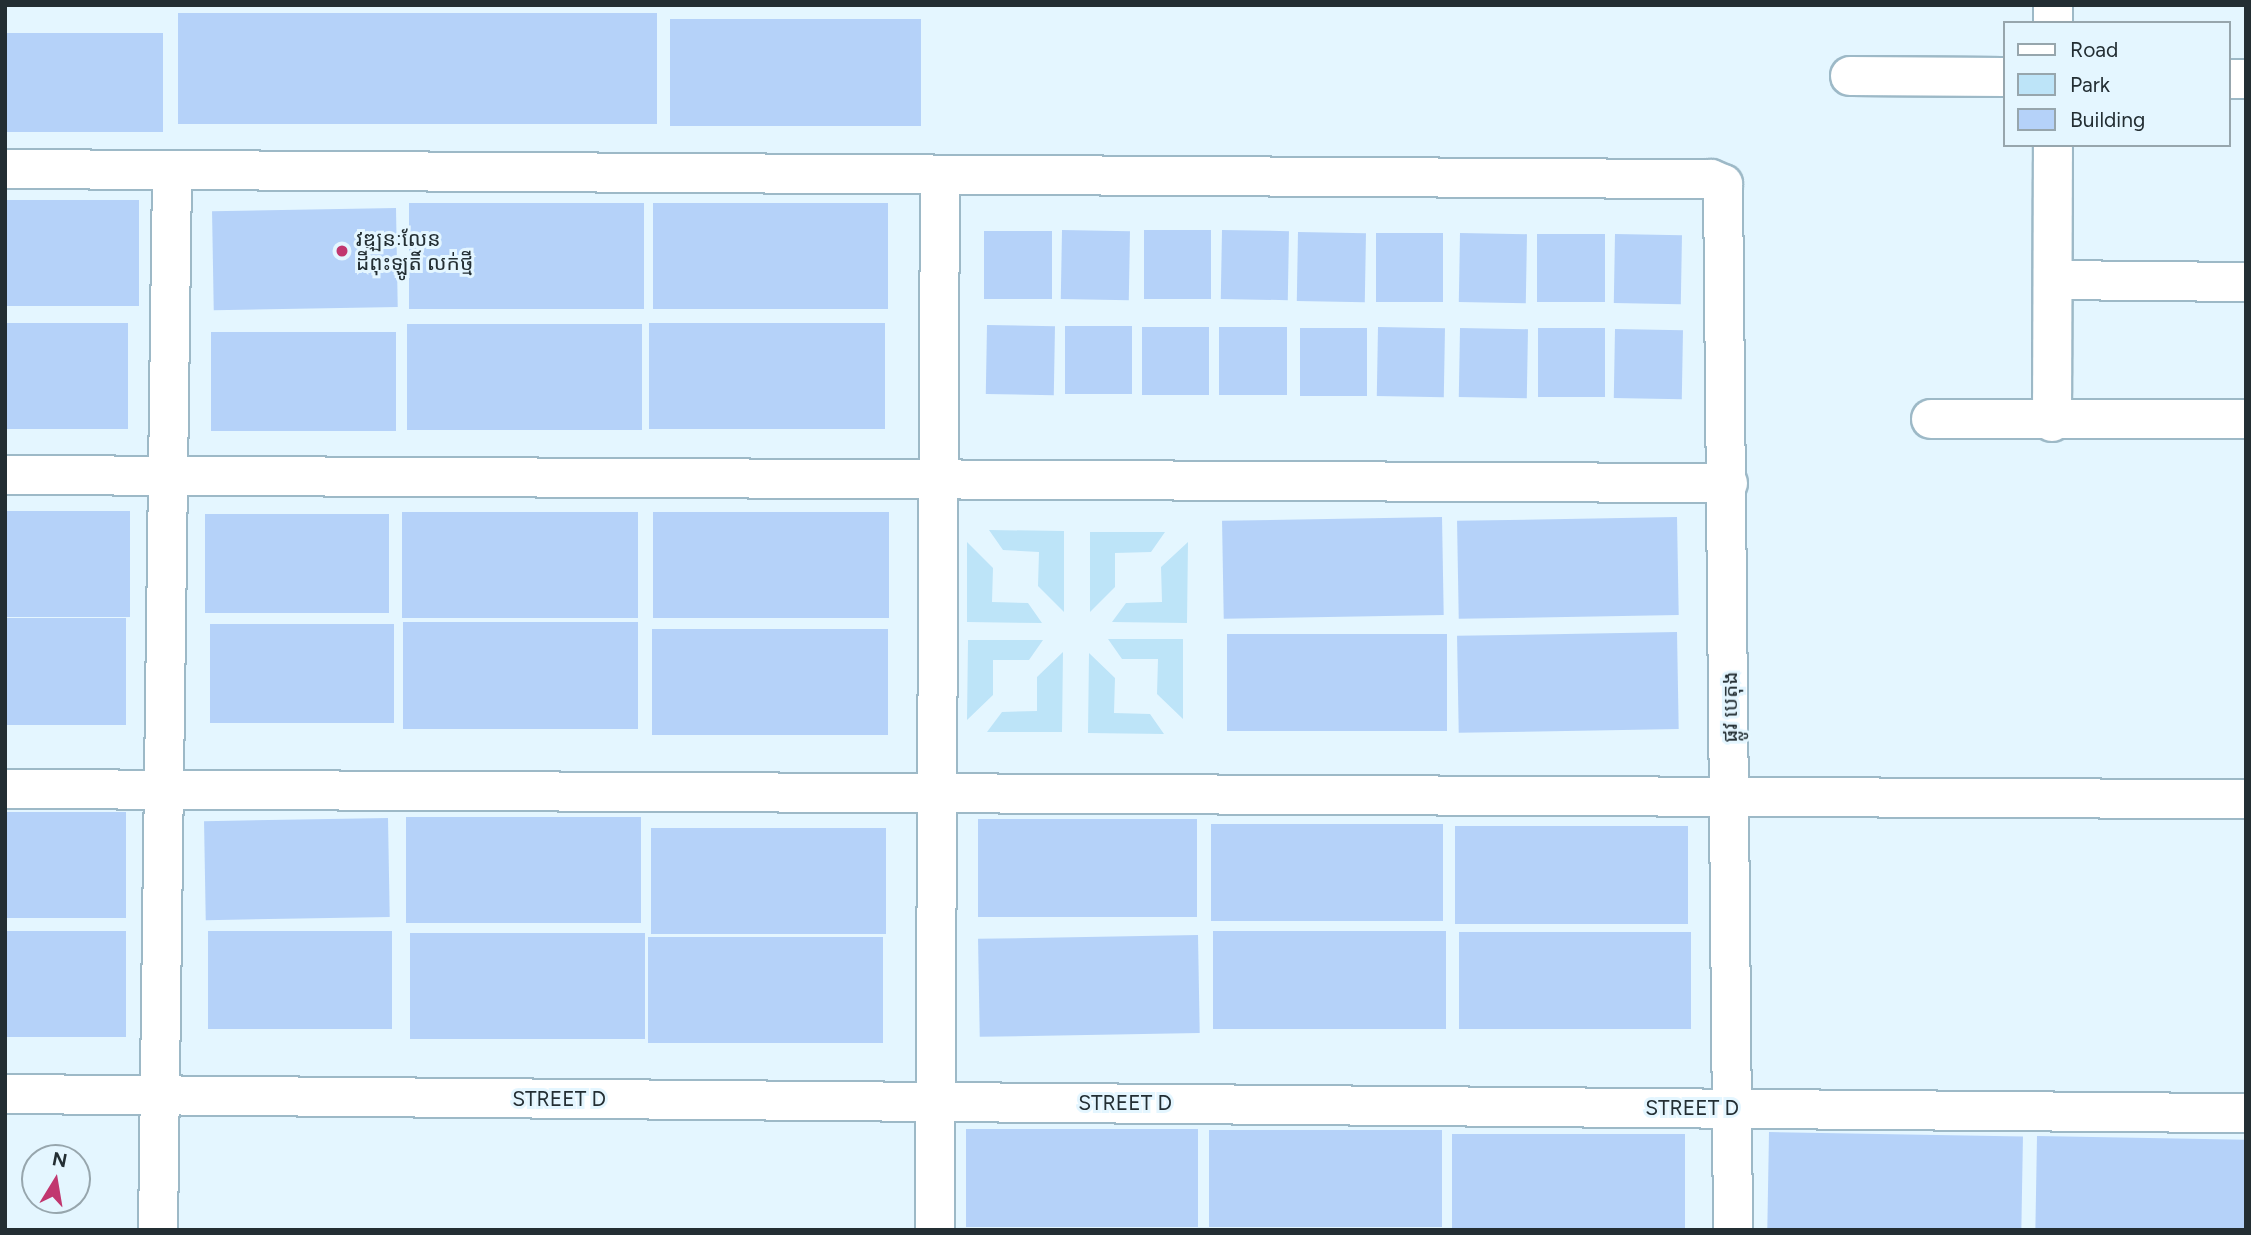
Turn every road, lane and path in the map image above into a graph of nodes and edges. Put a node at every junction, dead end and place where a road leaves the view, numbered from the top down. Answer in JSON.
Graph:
{"nodes":[{"id":1,"x":1850,"y":76,"type":"dead end"},
{"id":2,"x":2002,"y":77,"type":"edge"},
{"id":3,"x":2053,"y":147,"type":"edge"},
{"id":4,"x":5,"y":169,"type":"edge"},
{"id":5,"x":172,"y":170,"type":"junction"},
{"id":6,"x":940,"y":175,"type":"junction"},
{"id":7,"x":2053,"y":280,"type":"junction"},
{"id":8,"x":2246,"y":282,"type":"edge"},
{"id":9,"x":1931,"y":419,"type":"dead end"},
{"id":10,"x":2246,"y":419,"type":"edge"},
{"id":11,"x":2052,"y":422,"type":"junction"},
{"id":12,"x":5,"y":475,"type":"edge"},
{"id":13,"x":168,"y":476,"type":"junction"},
{"id":14,"x":938,"y":480,"type":"junction"},
{"id":15,"x":1728,"y":483,"type":"junction"},
{"id":16,"x":5,"y":789,"type":"edge"},
{"id":17,"x":164,"y":790,"type":"junction"},
{"id":18,"x":937,"y":794,"type":"junction"},
{"id":19,"x":1731,"y":797,"type":"junction"},
{"id":20,"x":2246,"y":799,"type":"edge"},
{"id":21,"x":5,"y":1094,"type":"edge"},
{"id":22,"x":160,"y":1096,"type":"junction"},
{"id":23,"x":935,"y":1102,"type":"junction"},
{"id":24,"x":1732,"y":1109,"type":"junction"},
{"id":25,"x":2246,"y":1113,"type":"edge"},
{"id":26,"x":158,"y":1230,"type":"edge"},
{"id":27,"x":934,"y":1230,"type":"edge"},
{"id":28,"x":1733,"y":1230,"type":"edge"}],
"edges":[{"from":1,"to":2,"type":"street"},
{"from":3,"to":7,"type":"street"},
{"from":4,"to":5,"type":"street"},
{"from":5,"to":6,"type":"street"},
{"from":5,"to":13,"type":"street"},
{"from":6,"to":14,"type":"street"},
{"from":6,"to":15,"type":"street","name":"ផ្លូវ បេតុង"},
{"from":7,"to":8,"type":"street"},
{"from":7,"to":11,"type":"street"},
{"from":9,"to":11,"type":"street"},
{"from":10,"to":11,"type":"street"},
{"from":12,"to":13,"type":"street"},
{"from":13,"to":14,"type":"street"},
{"from":13,"to":17,"type":"street"},
{"from":14,"to":15,"type":"street"},
{"from":14,"to":18,"type":"street"},
{"from":15,"to":19,"type":"street","name":"ផ្លូវ បេតុង"},
{"from":16,"to":17,"type":"street"},
{"from":17,"to":18,"type":"street"},
{"from":17,"to":22,"type":"street"},
{"from":18,"to":19,"type":"street"},
{"from":18,"to":23,"type":"street"},
{"from":19,"to":20,"type":"street"},
{"from":19,"to":24,"type":"street","name":"ផ្លូវ បេតុង"},
{"from":21,"to":22,"type":"street","name":"STREET D"},
{"from":22,"to":23,"type":"street","name":"STREET D"},
{"from":22,"to":26,"type":"street"},
{"from":23,"to":24,"type":"street","name":"STREET D"},
{"from":23,"to":27,"type":"street"},
{"from":24,"to":25,"type":"street","name":"STREET D"},
{"from":24,"to":28,"type":"street","name":"ផ្លូវ បេតុង"}]}
